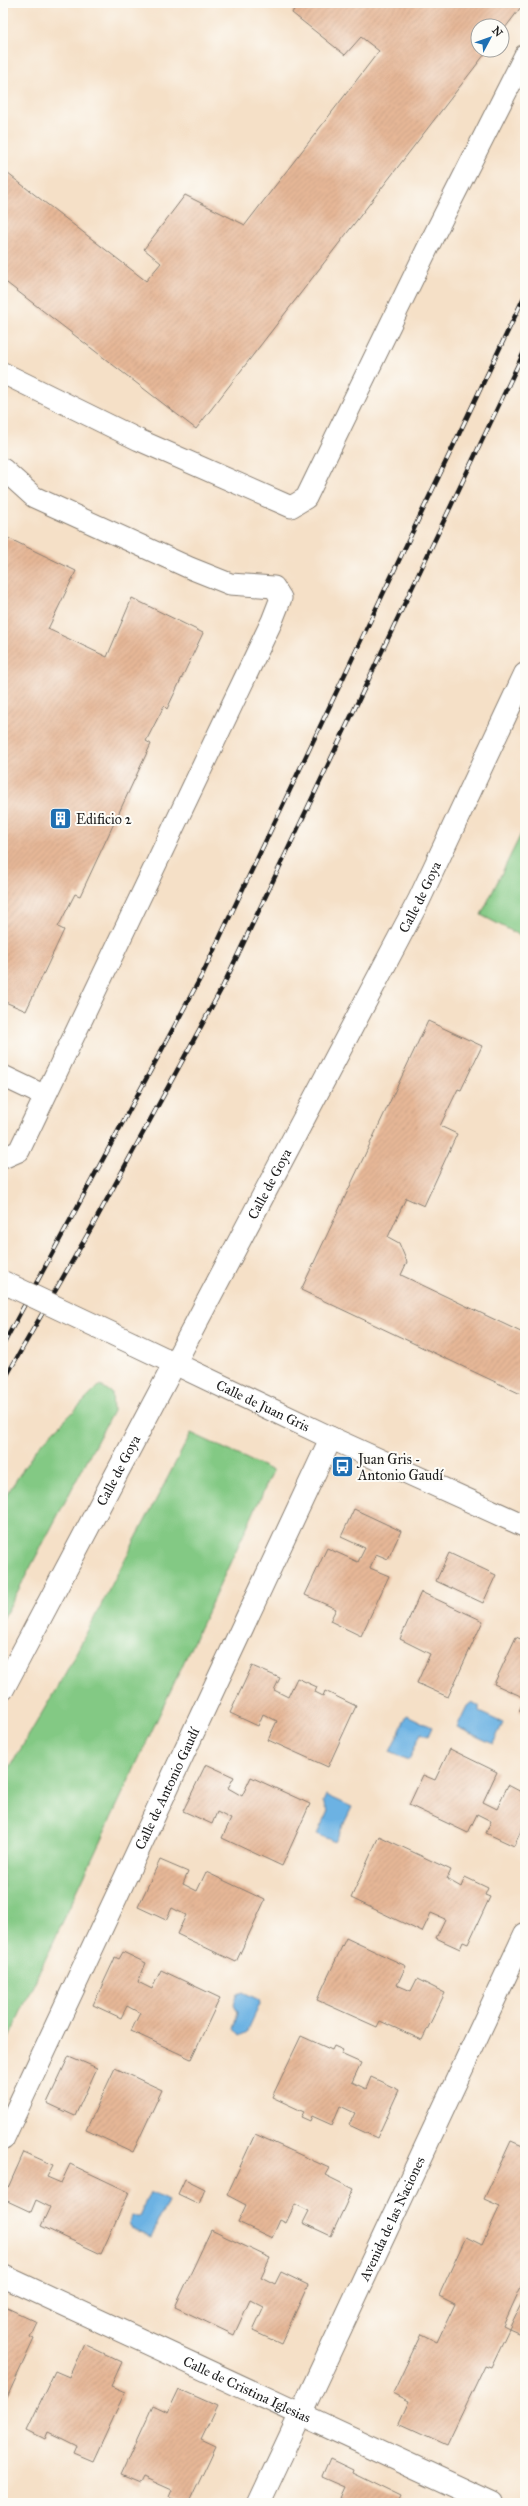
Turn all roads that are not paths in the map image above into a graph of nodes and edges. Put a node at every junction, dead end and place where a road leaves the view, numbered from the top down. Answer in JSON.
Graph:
{"nodes":[{"id":1,"x":525,"y":55,"type":"edge"},
{"id":2,"x":3,"y":373,"type":"edge"},
{"id":3,"x":3,"y":469,"type":"edge"},
{"id":4,"x":525,"y":674,"type":"edge"},
{"id":5,"x":3,"y":1076,"type":"edge"},
{"id":6,"x":45,"y":1096,"type":"junction"},
{"id":7,"x":3,"y":1158,"type":"edge"},
{"id":8,"x":3,"y":1282,"type":"edge"},
{"id":9,"x":174,"y":1363,"type":"junction"},
{"id":10,"x":331,"y":1438,"type":"junction"},
{"id":11,"x":525,"y":1526,"type":"edge"},
{"id":12,"x":3,"y":1689,"type":"edge"},
{"id":13,"x":525,"y":1934,"type":"edge"},
{"id":14,"x":3,"y":2140,"type":"edge"},
{"id":15,"x":3,"y":2276,"type":"edge"},
{"id":16,"x":301,"y":2414,"type":"junction"},
{"id":17,"x":259,"y":2503,"type":"edge"},
{"id":18,"x":492,"y":2503,"type":"edge"}],
"edges":[{"from":1,"to":2,"type":"lane"},
{"from":3,"to":6,"type":"lane"},
{"from":4,"to":9,"type":"street","name":"Calle de Goya"},
{"from":5,"to":6,"type":"lane"},
{"from":6,"to":7,"type":"lane"},
{"from":8,"to":9,"type":"street","name":"Calle de Juan Gris","bridge":true},
{"from":9,"to":10,"type":"street","name":"Calle de Juan Gris"},
{"from":9,"to":12,"type":"street","name":"Calle de Goya"},
{"from":10,"to":11,"type":"street","name":"Calle de Juan Gris"},
{"from":10,"to":14,"type":"street","name":"Calle de Antonio Gaudí"},
{"from":13,"to":16,"type":"street","name":"Avenida de las Naciones"},
{"from":15,"to":16,"type":"street","name":"Calle de Cristina Iglesias"},
{"from":16,"to":17,"type":"street","name":"Avenida de las Naciones"},
{"from":16,"to":18,"type":"street","name":"Calle de Cristina Iglesias"}]}
